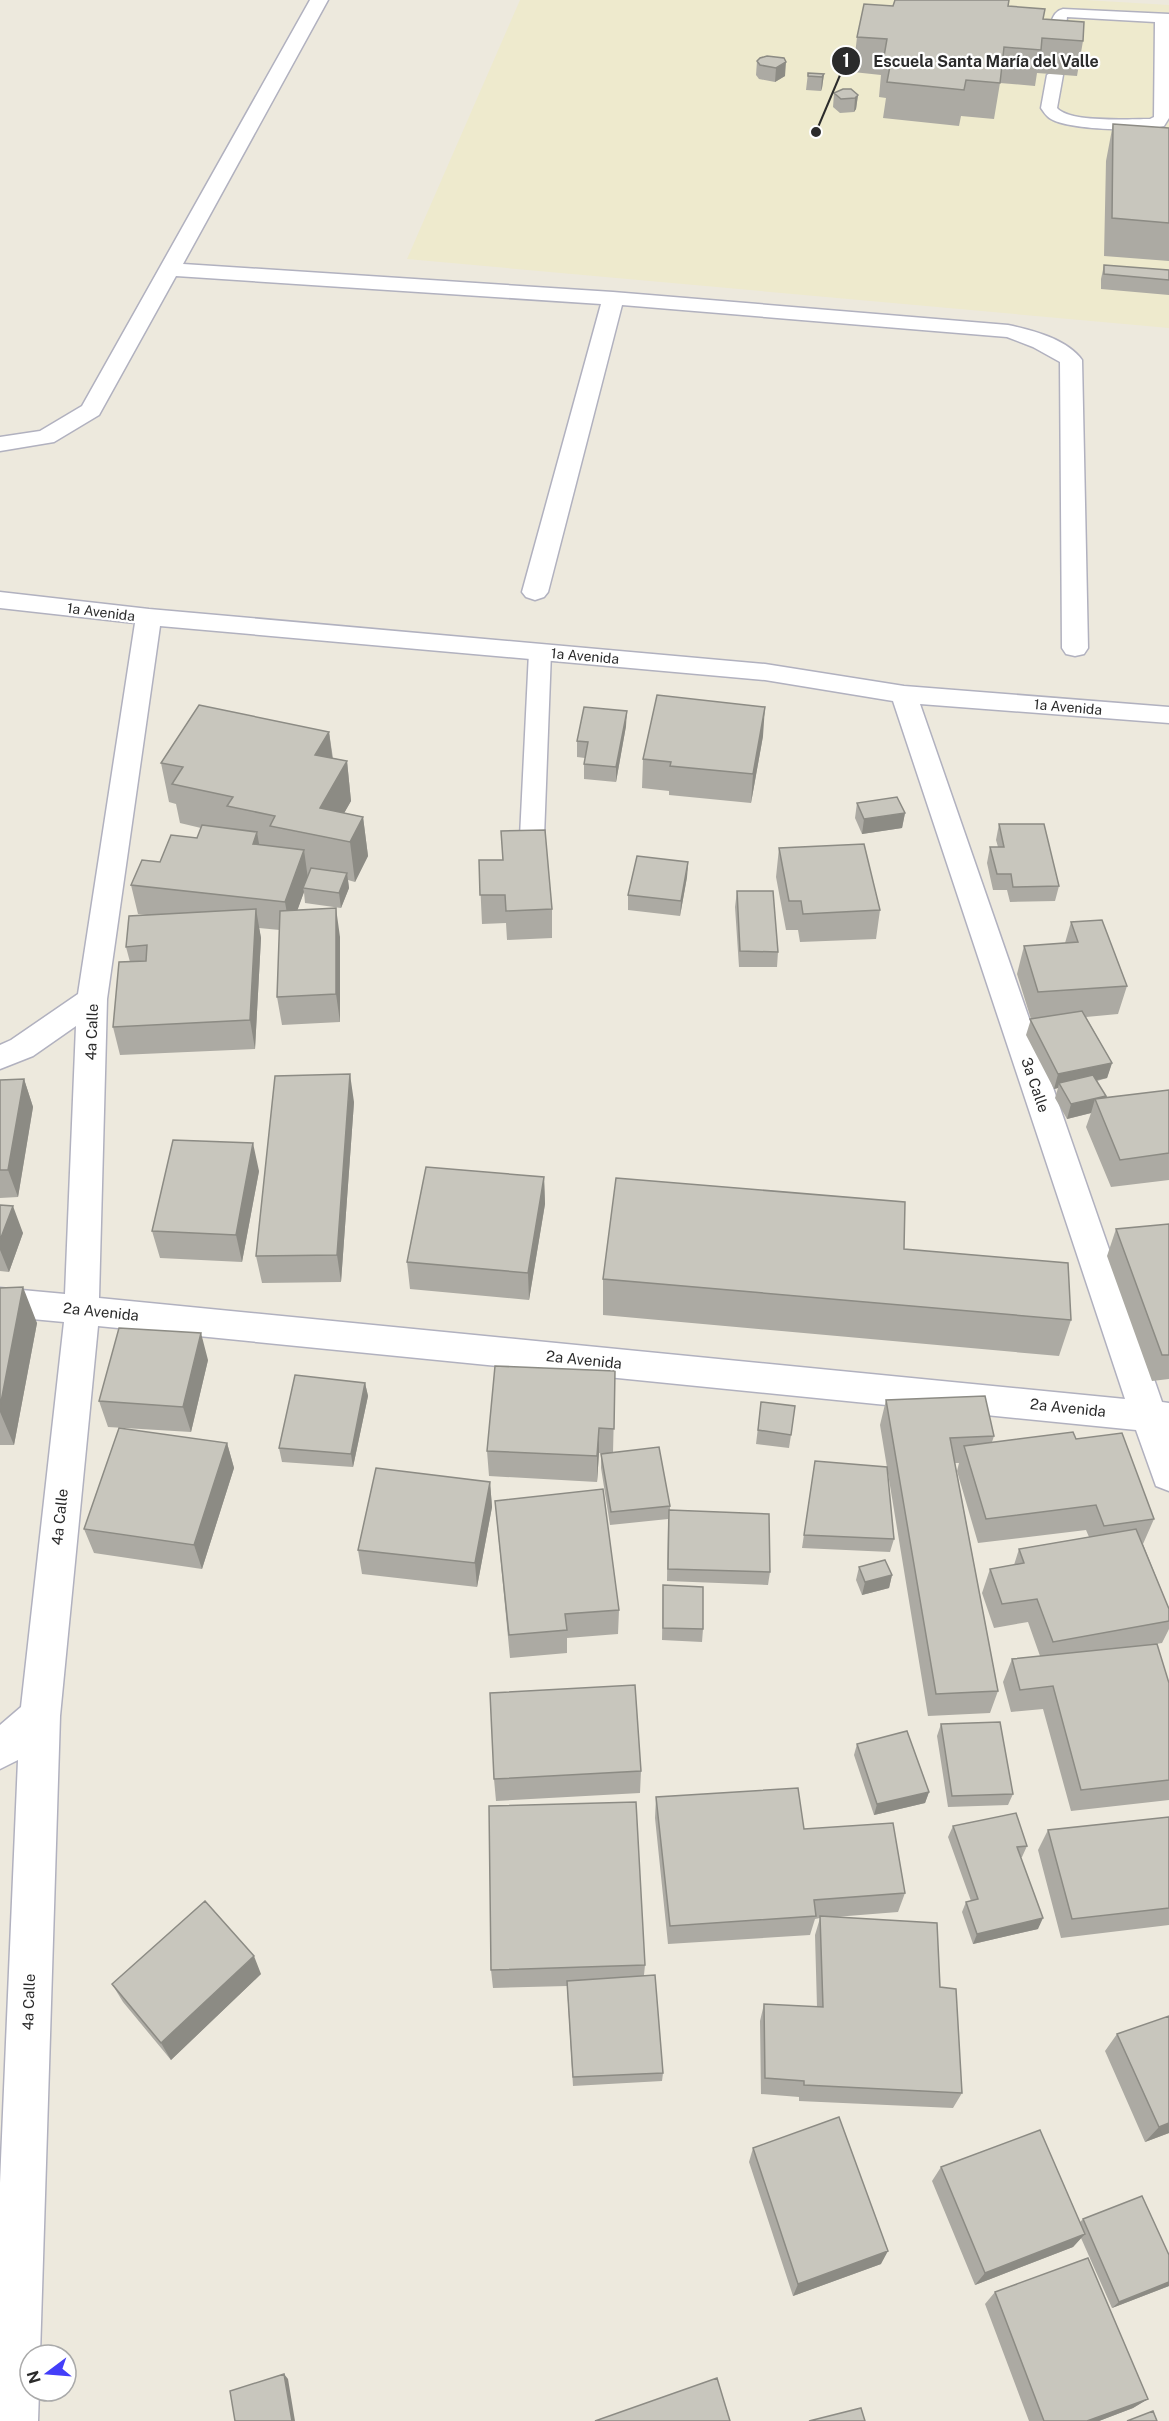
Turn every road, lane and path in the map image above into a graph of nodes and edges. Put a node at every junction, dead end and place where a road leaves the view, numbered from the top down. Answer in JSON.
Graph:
{"nodes":[{"id":1,"x":319,"y":0,"type":"edge"},
{"id":2,"x":1166,"y":18,"type":"edge"},
{"id":3,"x":1056,"y":56,"type":"edge"},
{"id":4,"x":1055,"y":75,"type":"edge"},
{"id":5,"x":171,"y":269,"type":"junction"},
{"id":6,"x":613,"y":298,"type":"junction"},
{"id":7,"x":0,"y":444,"type":"edge"},
{"id":8,"x":535,"y":592,"type":"dead end"},
{"id":9,"x":0,"y":600,"type":"edge"},
{"id":10,"x":149,"y":617,"type":"junction"},
{"id":11,"x":1075,"y":648,"type":"dead end"},
{"id":12,"x":540,"y":652,"type":"junction"},
{"id":13,"x":904,"y":694,"type":"junction"},
{"id":14,"x":1169,"y":715,"type":"edge"},
{"id":15,"x":532,"y":837,"type":"edge"},
{"id":16,"x":92,"y":999,"type":"junction"},
{"id":17,"x":0,"y":1058,"type":"edge"},
{"id":18,"x":0,"y":1302,"type":"edge"},
{"id":19,"x":82,"y":1310,"type":"junction"},
{"id":20,"x":1158,"y":1417,"type":"edge"},
{"id":21,"x":1169,"y":1475,"type":"edge"},
{"id":22,"x":40,"y":1716,"type":"junction"},
{"id":23,"x":0,"y":1750,"type":"edge"},
{"id":24,"x":14,"y":2421,"type":"edge"}],
"edges":[{"from":1,"to":5,"type":"street"},
{"from":2,"to":3,"type":"lane"},
{"from":2,"to":4,"type":"lane"},
{"from":5,"to":6,"type":"street"},
{"from":5,"to":7,"type":"street"},
{"from":6,"to":8,"type":"street"},
{"from":6,"to":11,"type":"street"},
{"from":9,"to":10,"type":"street","name":"1a Avenida"},
{"from":10,"to":12,"type":"street","name":"1a Avenida"},
{"from":10,"to":16,"type":"street","name":"4a Calle"},
{"from":12,"to":13,"type":"street","name":"1a Avenida"},
{"from":12,"to":15,"type":"lane"},
{"from":13,"to":14,"type":"street","name":"1a Avenida"},
{"from":13,"to":20,"type":"street","name":"3a Calle"},
{"from":16,"to":17,"type":"street"},
{"from":16,"to":19,"type":"street","name":"4a Calle"},
{"from":18,"to":19,"type":"street","name":"2a Avenida"},
{"from":19,"to":20,"type":"street","name":"2a Avenida"},
{"from":19,"to":22,"type":"street","name":"4a Calle"},
{"from":20,"to":21,"type":"street","name":"3a Calle"},
{"from":22,"to":23,"type":"street"},
{"from":22,"to":24,"type":"street","name":"4a Calle"}]}
